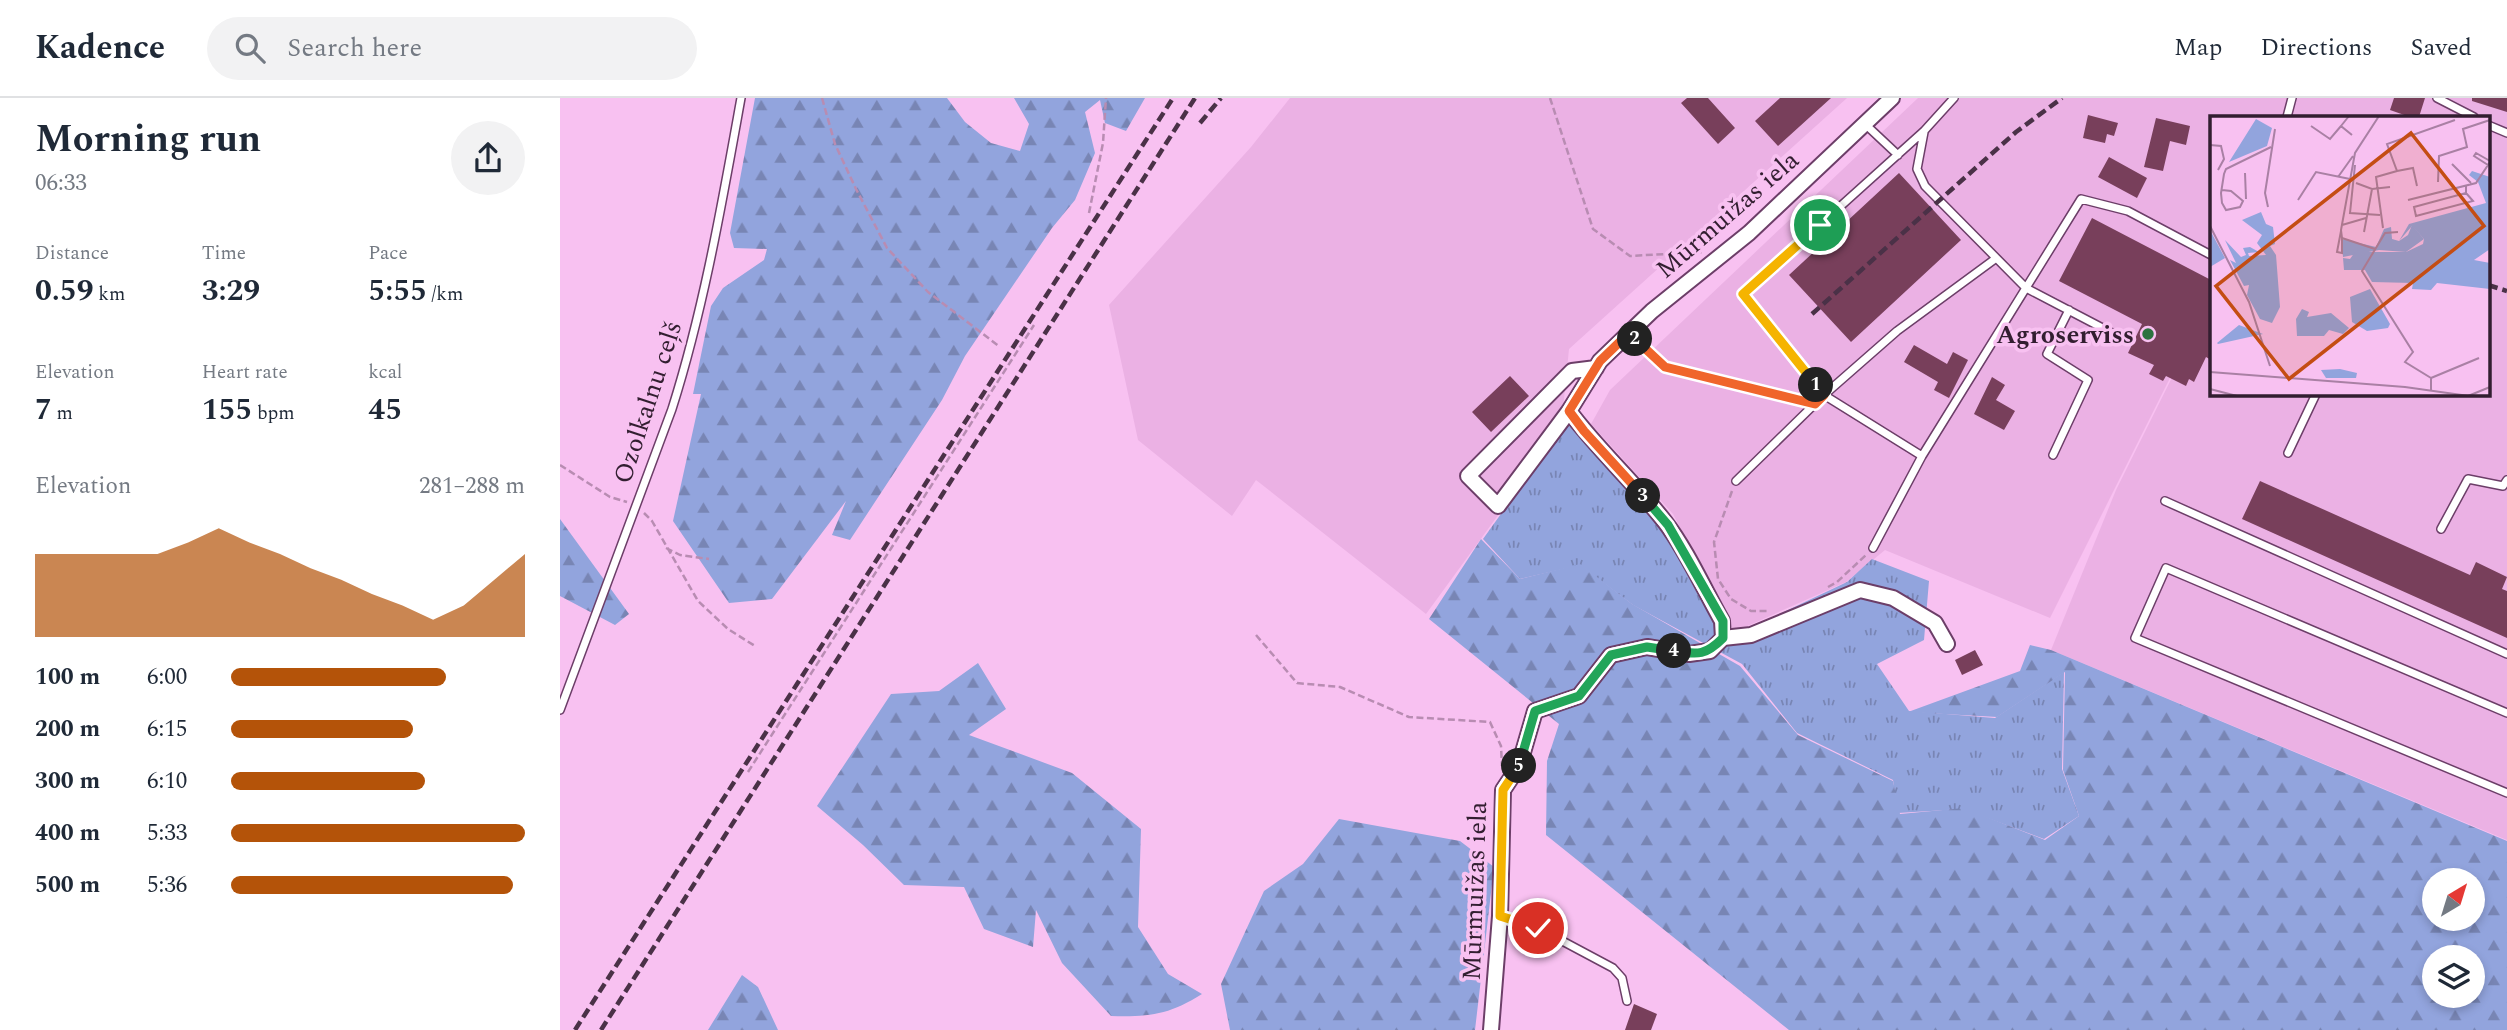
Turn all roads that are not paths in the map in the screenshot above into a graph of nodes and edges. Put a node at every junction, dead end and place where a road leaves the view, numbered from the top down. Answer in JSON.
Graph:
{"nodes":[{"id":1,"x":741,"y":98,"type":"edge"},
{"id":2,"x":1892,"y":98,"type":"edge"},
{"id":3,"x":1954,"y":98,"type":"edge"},
{"id":4,"x":2292,"y":98,"type":"edge"},
{"id":5,"x":2437,"y":98,"type":"edge"},
{"id":6,"x":2287,"y":116,"type":"edge"},
{"id":7,"x":2472,"y":116,"type":"edge"},
{"id":8,"x":1865,"y":124,"type":"junction"},
{"id":9,"x":2490,"y":126,"type":"edge"},
{"id":10,"x":1924,"y":131,"type":"junction"},
{"id":11,"x":2507,"y":133,"type":"edge"},
{"id":12,"x":1898,"y":155,"type":"junction"},
{"id":13,"x":2210,"y":254,"type":"edge"},
{"id":14,"x":1995,"y":259,"type":"junction"},
{"id":15,"x":2026,"y":288,"type":"junction"},
{"id":16,"x":2069,"y":310,"type":"junction"},
{"id":17,"x":1629,"y":333,"type":"junction"},
{"id":18,"x":2114,"y":334,"type":"dead end"},
{"id":19,"x":1596,"y":368,"type":"junction"},
{"id":20,"x":1824,"y":395,"type":"junction"},
{"id":21,"x":2315,"y":396,"type":"edge"},
{"id":22,"x":1815,"y":404,"type":"junction"},
{"id":23,"x":1569,"y":411,"type":"junction"},
{"id":24,"x":2288,"y":453,"type":"dead end"},
{"id":25,"x":2053,"y":455,"type":"dead end"},
{"id":26,"x":1922,"y":456,"type":"junction"},
{"id":27,"x":2507,"y":480,"type":"edge"},
{"id":28,"x":1736,"y":481,"type":"road end"},
{"id":29,"x":2165,"y":501,"type":"dead end"},
{"id":30,"x":2441,"y":529,"type":"dead end"},
{"id":31,"x":1873,"y":548,"type":"road end"},
{"id":32,"x":1723,"y":638,"type":"junction"},
{"id":33,"x":1947,"y":645,"type":"dead end"},
{"id":34,"x":2507,"y":654,"type":"edge"},
{"id":35,"x":560,"y":710,"type":"edge"},
{"id":36,"x":2507,"y":713,"type":"edge"},
{"id":37,"x":2507,"y":793,"type":"edge"},
{"id":38,"x":1500,"y":916,"type":"junction"},
{"id":39,"x":1627,"y":1001,"type":"dead end"},
{"id":40,"x":1491,"y":1030,"type":"edge"}],
"edges":[{"from":1,"to":35,"type":"lane","name":"Ozolkalnu ceļš"},
{"from":2,"to":8,"type":"street","name":"Mūrmuižas iela"},
{"from":3,"to":10,"type":"lane"},
{"from":4,"to":6,"type":"lane"},
{"from":5,"to":7,"type":"lane"},
{"from":8,"to":12,"type":"lane"},
{"from":8,"to":17,"type":"street","name":"Mūrmuižas iela"},
{"from":9,"to":11,"type":"lane"},
{"from":10,"to":12,"type":"lane"},
{"from":10,"to":14,"type":"lane"},
{"from":12,"to":20,"type":"lane"},
{"from":13,"to":15,"type":"lane"},
{"from":14,"to":15,"type":"lane"},
{"from":14,"to":20,"type":"lane"},
{"from":15,"to":16,"type":"lane"},
{"from":15,"to":26,"type":"lane"},
{"from":16,"to":18,"type":"lane"},
{"from":16,"to":25,"type":"lane"},
{"from":17,"to":19,"type":"street","name":"Mūrmuižas iela"},
{"from":17,"to":22,"type":"lane"},
{"from":19,"to":23,"type":"street","name":"Mūrmuižas iela"},
{"from":19,"to":23,"type":"street","name":"Mūrmuižas iela"},
{"from":20,"to":22,"type":"lane"},
{"from":20,"to":26,"type":"lane"},
{"from":21,"to":24,"type":"lane"},
{"from":22,"to":28,"type":"lane"},
{"from":23,"to":32,"type":"street"},
{"from":26,"to":31,"type":"lane"},
{"from":27,"to":30,"type":"lane"},
{"from":29,"to":34,"type":"lane"},
{"from":32,"to":33,"type":"street"},
{"from":32,"to":38,"type":"street","name":"Mūrmuižas iela"},
{"from":36,"to":37,"type":"lane"},
{"from":38,"to":39,"type":"lane"},
{"from":38,"to":40,"type":"street","name":"Mūrmuižas iela"}]}
